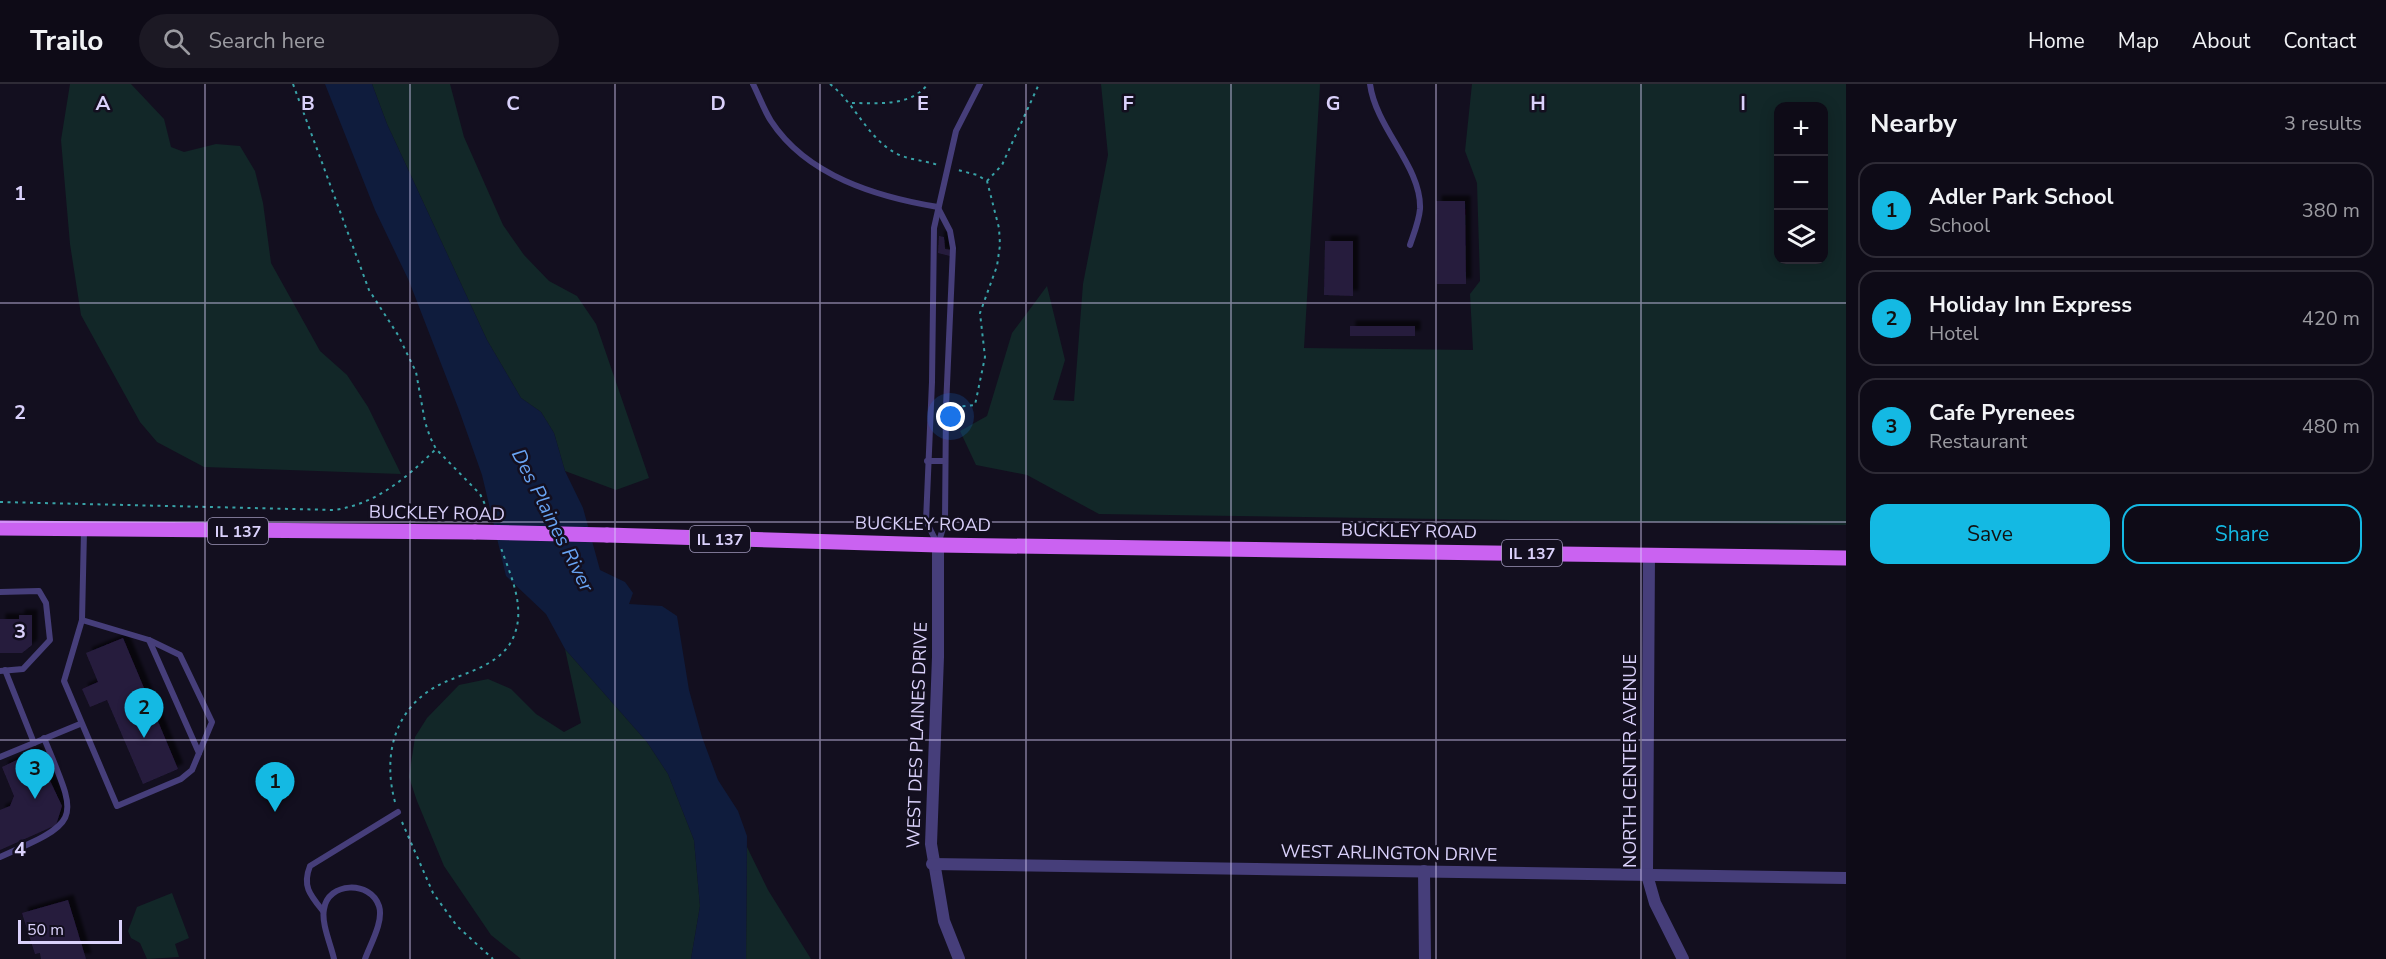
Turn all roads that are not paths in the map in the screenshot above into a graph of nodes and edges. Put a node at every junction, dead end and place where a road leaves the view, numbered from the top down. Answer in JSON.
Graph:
{"nodes":[{"id":1,"x":753,"y":84,"type":"edge"},
{"id":2,"x":980,"y":84,"type":"edge"},
{"id":3,"x":1370,"y":84,"type":"edge"},
{"id":4,"x":938,"y":207,"type":"junction"},
{"id":5,"x":1410,"y":245,"type":"dead end"},
{"id":6,"x":927,"y":460,"type":"junction"},
{"id":7,"x":945,"y":461,"type":"junction"},
{"id":8,"x":0,"y":528,"type":"edge"},
{"id":9,"x":84,"y":530,"type":"junction"},
{"id":10,"x":938,"y":545,"type":"junction"},
{"id":11,"x":1649,"y":555,"type":"junction"},
{"id":12,"x":1846,"y":558,"type":"edge"},
{"id":13,"x":0,"y":592,"type":"edge"},
{"id":14,"x":82,"y":620,"type":"junction"},
{"id":15,"x":149,"y":640,"type":"junction"},
{"id":16,"x":2,"y":670,"type":"edge"},
{"id":17,"x":80,"y":724,"type":"junction"},
{"id":18,"x":45,"y":738,"type":"junction"},
{"id":19,"x":34,"y":743,"type":"junction"},
{"id":20,"x":199,"y":753,"type":"junction"},
{"id":21,"x":0,"y":757,"type":"edge"},
{"id":22,"x":398,"y":812,"type":"road end"},
{"id":23,"x":0,"y":857,"type":"edge"},
{"id":24,"x":932,"y":864,"type":"junction"},
{"id":25,"x":1424,"y":871,"type":"junction"},
{"id":26,"x":1647,"y":875,"type":"junction"},
{"id":27,"x":1846,"y":878,"type":"edge"},
{"id":28,"x":323,"y":911,"type":"junction"},
{"id":29,"x":334,"y":959,"type":"edge"},
{"id":30,"x":366,"y":959,"type":"edge"},
{"id":31,"x":959,"y":959,"type":"edge"},
{"id":32,"x":1425,"y":959,"type":"edge"},
{"id":33,"x":1683,"y":959,"type":"edge"}],
"edges":[{"from":1,"to":4,"type":"lane"},
{"from":2,"to":4,"type":"lane"},
{"from":3,"to":5,"type":"lane"},
{"from":4,"to":6,"type":"lane"},
{"from":4,"to":7,"type":"lane"},
{"from":6,"to":7,"type":"lane"},
{"from":6,"to":10,"type":"lane"},
{"from":7,"to":10,"type":"lane"},
{"from":8,"to":9,"type":"main road","name":"BUCKLEY ROAD","number":"IL 137"},
{"from":9,"to":10,"type":"main road","name":"BUCKLEY ROAD","number":"IL 137","bridge":true},
{"from":9,"to":14,"type":"lane"},
{"from":10,"to":11,"type":"main road","name":"BUCKLEY ROAD","number":"IL 137"},
{"from":10,"to":24,"type":"street","name":"WEST DES PLAINES DRIVE"},
{"from":11,"to":12,"type":"main road","name":"BUCKLEY ROAD","number":"IL 137"},
{"from":11,"to":26,"type":"street","name":"NORTH CENTER AVENUE"},
{"from":13,"to":16,"type":"lane"},
{"from":14,"to":15,"type":"lane"},
{"from":14,"to":17,"type":"lane"},
{"from":15,"to":20,"type":"lane"},
{"from":15,"to":20,"type":"lane"},
{"from":16,"to":19,"type":"lane"},
{"from":17,"to":18,"type":"lane"},
{"from":17,"to":20,"type":"lane"},
{"from":18,"to":19,"type":"lane"},
{"from":18,"to":23,"type":"lane"},
{"from":19,"to":21,"type":"lane"},
{"from":22,"to":28,"type":"lane"},
{"from":24,"to":25,"type":"street","name":"WEST ARLINGTON DRIVE"},
{"from":24,"to":31,"type":"street","name":"WEST DES PLAINES DRIVE"},
{"from":25,"to":26,"type":"street","name":"WEST ARLINGTON DRIVE"},
{"from":25,"to":32,"type":"street"},
{"from":26,"to":27,"type":"street","name":"WEST ARLINGTON DRIVE"},
{"from":26,"to":33,"type":"street","name":"NORTH CENTER AVENUE"},
{"from":28,"to":29,"type":"lane"},
{"from":28,"to":30,"type":"lane"}]}
